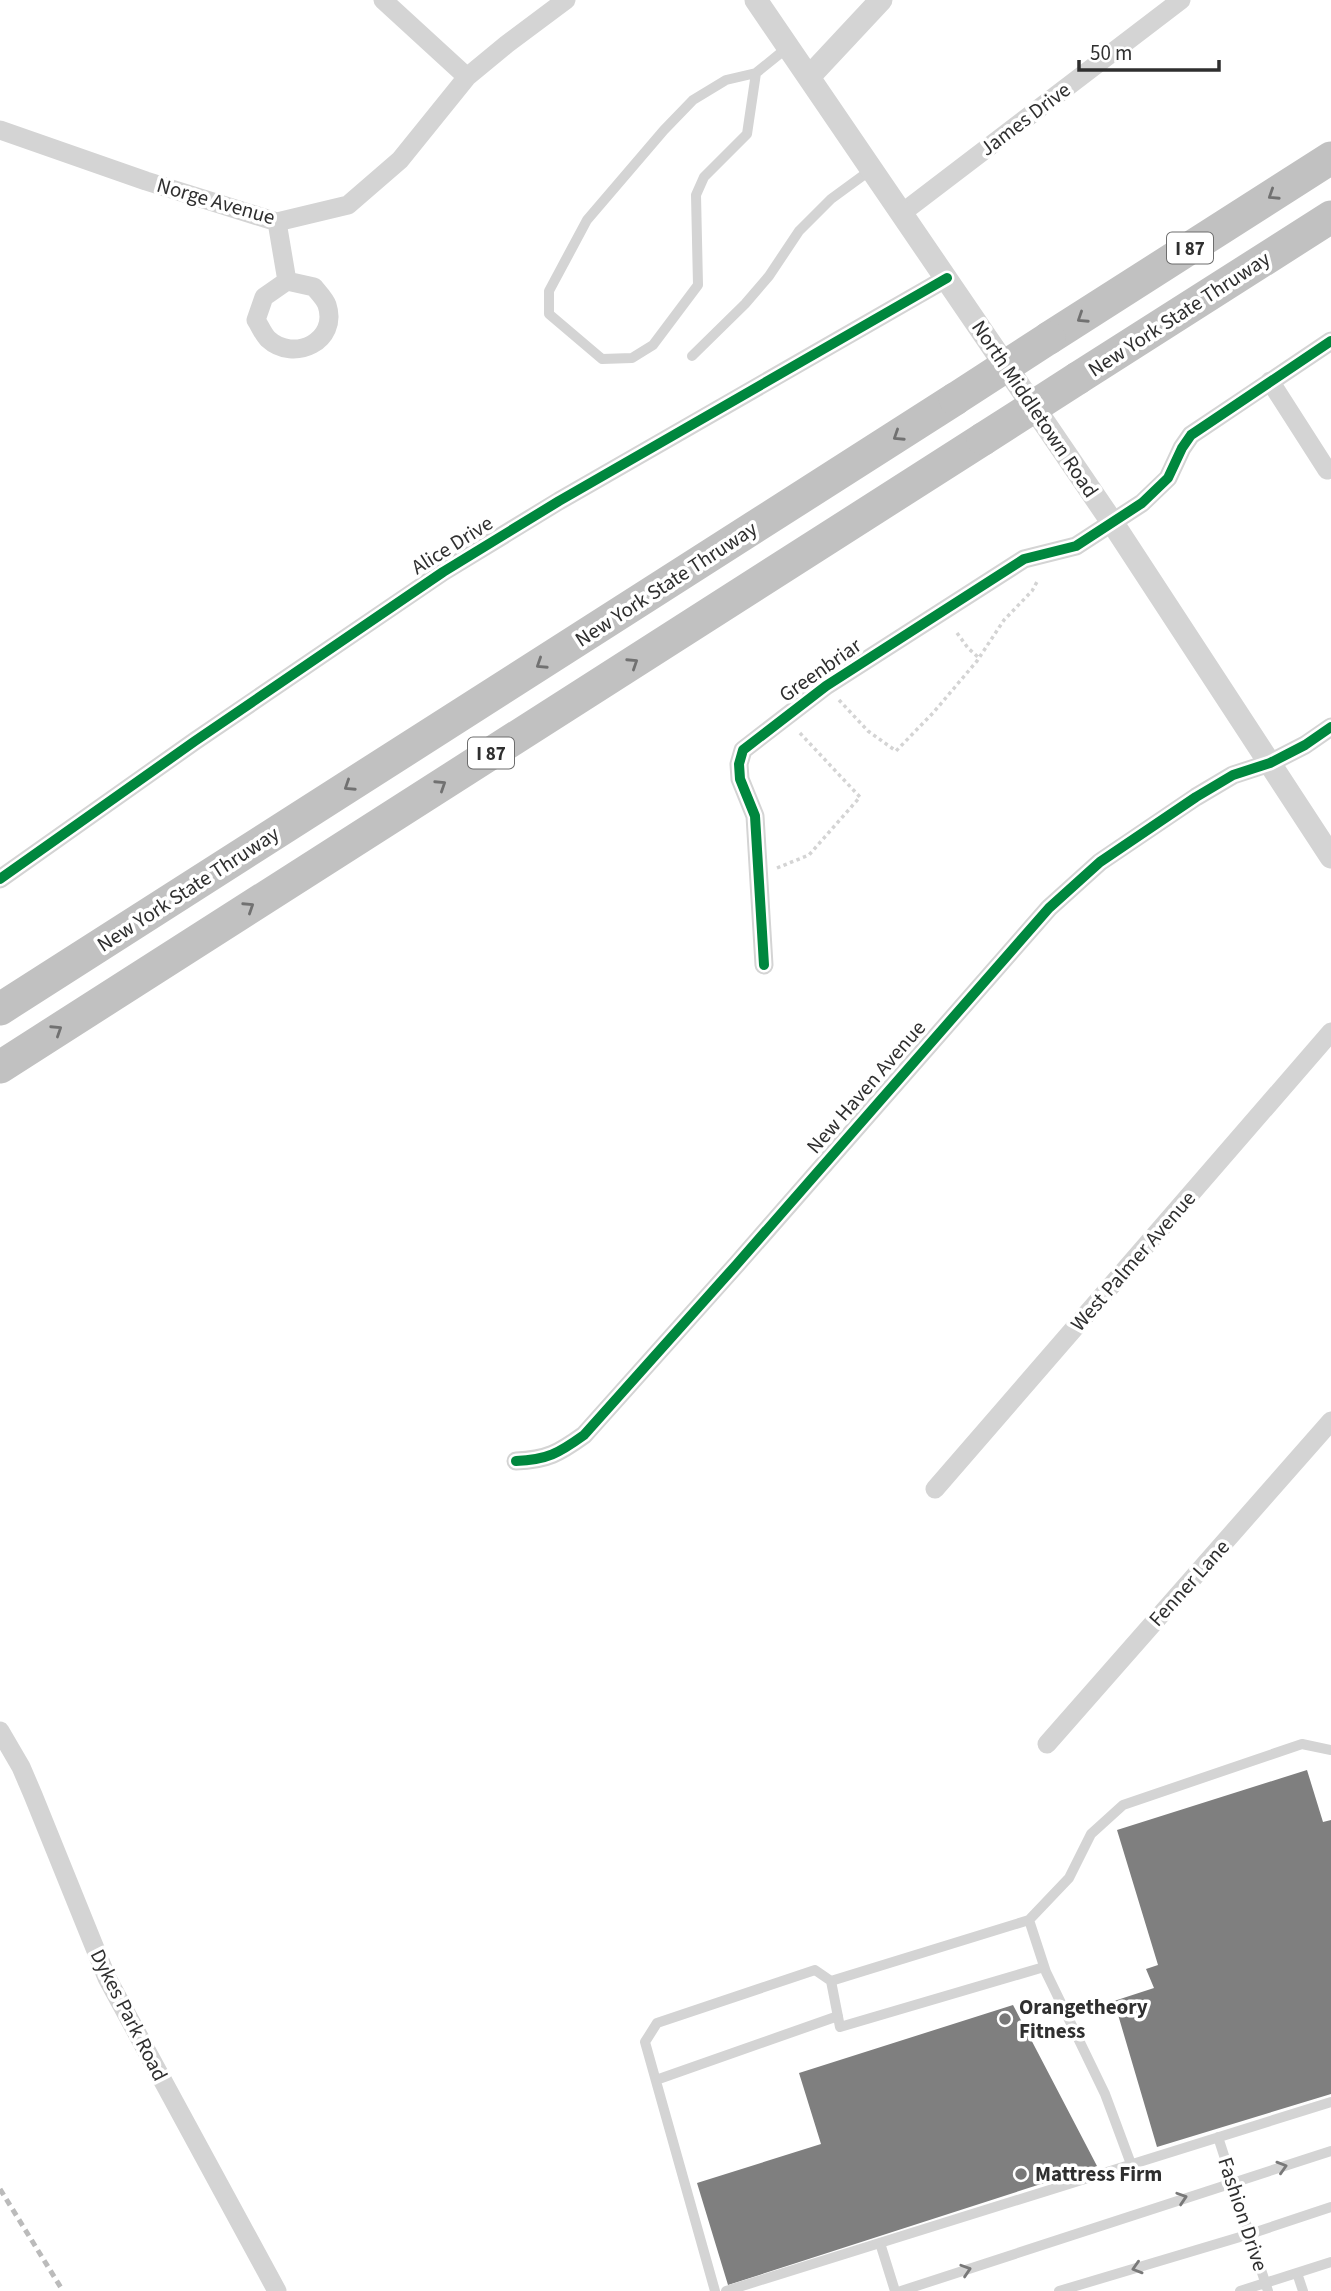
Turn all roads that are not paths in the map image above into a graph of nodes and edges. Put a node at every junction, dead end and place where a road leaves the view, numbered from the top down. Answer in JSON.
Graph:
{"nodes":[{"id":1,"x":383,"y":0,"type":"edge"},
{"id":2,"x":566,"y":0,"type":"edge"},
{"id":3,"x":756,"y":0,"type":"edge"},
{"id":4,"x":881,"y":0,"type":"edge"},
{"id":5,"x":1181,"y":0,"type":"edge"},
{"id":6,"x":789,"y":47,"type":"junction"},
{"id":7,"x":756,"y":73,"type":"junction"},
{"id":8,"x":467,"y":77,"type":"junction"},
{"id":9,"x":809,"y":77,"type":"junction"},
{"id":10,"x":0,"y":130,"type":"edge"},
{"id":11,"x":1331,"y":158,"type":"edge"},
{"id":12,"x":872,"y":169,"type":"junction"},
{"id":13,"x":902,"y":213,"type":"junction"},
{"id":14,"x":1331,"y":217,"type":"edge"},
{"id":15,"x":278,"y":222,"type":"junction"},
{"id":16,"x":947,"y":278,"type":"junction"},
{"id":17,"x":287,"y":281,"type":"dead end"},
{"id":18,"x":1331,"y":341,"type":"edge"},
{"id":19,"x":692,"y":356,"type":"dead end"},
{"id":20,"x":1270,"y":381,"type":"junction"},
{"id":21,"x":1327,"y":470,"type":"dead end"},
{"id":22,"x":1112,"y":522,"type":"junction"},
{"id":23,"x":1331,"y":727,"type":"edge"},
{"id":24,"x":1270,"y":763,"type":"junction"},
{"id":25,"x":1331,"y":857,"type":"edge"},
{"id":26,"x":0,"y":879,"type":"edge"},
{"id":27,"x":764,"y":965,"type":"dead end"},
{"id":28,"x":0,"y":1009,"type":"edge"},
{"id":29,"x":1331,"y":1032,"type":"edge"},
{"id":30,"x":0,"y":1067,"type":"edge"},
{"id":31,"x":1331,"y":1421,"type":"edge"},
{"id":32,"x":516,"y":1461,"type":"dead end"},
{"id":33,"x":935,"y":1489,"type":"dead end"},
{"id":34,"x":0,"y":1731,"type":"edge"},
{"id":35,"x":1047,"y":1744,"type":"dead end"},
{"id":36,"x":1331,"y":1750,"type":"edge"},
{"id":37,"x":1029,"y":1920,"type":"junction"},
{"id":38,"x":1044,"y":1967,"type":"junction"},
{"id":39,"x":831,"y":1981,"type":"junction"},
{"id":40,"x":838,"y":2016,"type":"junction"},
{"id":41,"x":656,"y":2080,"type":"junction"},
{"id":42,"x":1331,"y":2102,"type":"edge"},
{"id":43,"x":1218,"y":2137,"type":"junction"},
{"id":44,"x":1331,"y":2151,"type":"edge"},
{"id":45,"x":1131,"y":2164,"type":"junction"},
{"id":46,"x":1233,"y":2182,"type":"junction"},
{"id":47,"x":1331,"y":2207,"type":"edge"},
{"id":48,"x":1250,"y":2234,"type":"junction"},
{"id":49,"x":880,"y":2243,"type":"junction"},
{"id":50,"x":1331,"y":2262,"type":"edge"},
{"id":51,"x":1297,"y":2273,"type":"junction"},
{"id":52,"x":1267,"y":2287,"type":"edge"},
{"id":53,"x":276,"y":2291,"type":"edge"},
{"id":54,"x":715,"y":2291,"type":"edge"},
{"id":55,"x":726,"y":2291,"type":"edge"},
{"id":56,"x":895,"y":2291,"type":"edge"},
{"id":57,"x":901,"y":2291,"type":"edge"},
{"id":58,"x":1059,"y":2291,"type":"edge"},
{"id":59,"x":1240,"y":2291,"type":"edge"},
{"id":60,"x":1303,"y":2291,"type":"edge"}],
"edges":[{"from":1,"to":8,"type":"street"},
{"from":2,"to":8,"type":"street","name":"Norge Avenue"},
{"from":3,"to":6,"type":"street","name":"North Middletown Road"},
{"from":4,"to":9,"type":"street"},
{"from":5,"to":13,"type":"street","name":"James Drive"},
{"from":6,"to":7,"type":"lane"},
{"from":6,"to":9,"type":"street","name":"North Middletown Road"},
{"from":7,"to":7,"type":"lane"},
{"from":8,"to":15,"type":"street","name":"Norge Avenue"},
{"from":9,"to":12,"type":"street","name":"North Middletown Road"},
{"from":10,"to":15,"type":"street","name":"Norge Avenue"},
{"from":11,"to":28,"type":"highway","name":"New York State Thruway","number":"I 87","one_way":true,"bridge":true},
{"from":12,"to":13,"type":"street","name":"North Middletown Road"},
{"from":12,"to":19,"type":"lane"},
{"from":13,"to":16,"type":"street","name":"North Middletown Road"},
{"from":30,"to":14,"type":"highway","name":"New York State Thruway","number":"I 87","one_way":true,"bridge":true},
{"from":15,"to":17,"type":"street"},
{"from":16,"to":22,"type":"street","name":"North Middletown Road"},
{"from":16,"to":26,"type":"street","name":"Alice Drive"},
{"from":18,"to":20,"type":"street","name":"Greenbriar"},
{"from":20,"to":21,"type":"street"},
{"from":20,"to":22,"type":"street","name":"Greenbriar"},
{"from":22,"to":24,"type":"street","name":"North Middletown Road"},
{"from":22,"to":27,"type":"street","name":"Greenbriar"},
{"from":23,"to":24,"type":"street","name":"New Haven Avenue"},
{"from":24,"to":25,"type":"street","name":"North Middletown Road"},
{"from":24,"to":32,"type":"street","name":"New Haven Avenue"},
{"from":29,"to":33,"type":"street","name":"West Palmer Avenue"},
{"from":31,"to":35,"type":"street","name":"Fenner Lane"},
{"from":34,"to":53,"type":"street","name":"Dykes Park Road"},
{"from":36,"to":37,"type":"lane"},
{"from":37,"to":38,"type":"lane"},
{"from":37,"to":39,"type":"lane"},
{"from":38,"to":40,"type":"lane"},
{"from":38,"to":45,"type":"lane"},
{"from":39,"to":40,"type":"lane"},
{"from":39,"to":41,"type":"lane"},
{"from":40,"to":41,"type":"lane"},
{"from":41,"to":54,"type":"lane"},
{"from":42,"to":43,"type":"lane"},
{"from":43,"to":45,"type":"lane"},
{"from":43,"to":46,"type":"lane","name":"Fashion Drive"},
{"from":46,"to":44,"type":"lane","one_way":true},
{"from":45,"to":49,"type":"lane"},
{"from":46,"to":48,"type":"lane","name":"Fashion Drive"},
{"from":57,"to":46,"type":"lane","one_way":true},
{"from":47,"to":48,"type":"lane"},
{"from":48,"to":52,"type":"lane","name":"Fashion Drive"},
{"from":48,"to":58,"type":"lane","one_way":true},
{"from":49,"to":55,"type":"lane"},
{"from":49,"to":56,"type":"lane"},
{"from":50,"to":51,"type":"lane"},
{"from":51,"to":52,"type":"lane"},
{"from":51,"to":60,"type":"lane"},
{"from":52,"to":59,"type":"lane"}]}
